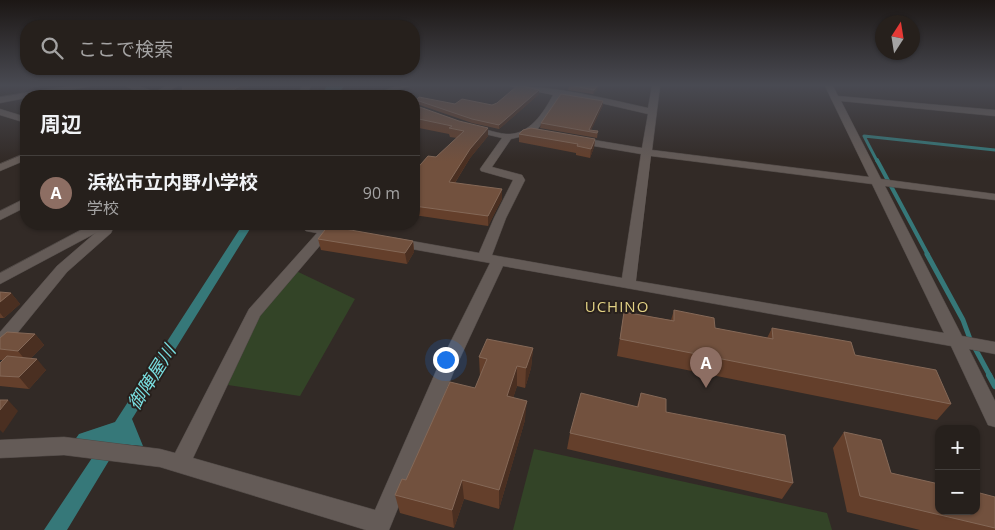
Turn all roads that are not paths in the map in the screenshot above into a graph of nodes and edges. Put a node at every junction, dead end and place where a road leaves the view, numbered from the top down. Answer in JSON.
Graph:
{"nodes":[{"id":1,"x":547,"y":111,"type":"edge"},
{"id":2,"x":647,"y":111,"type":"edge"},
{"id":3,"x":843,"y":111,"type":"edge"},
{"id":4,"x":971,"y":111,"type":"edge"},
{"id":5,"x":0,"y":112,"type":"edge"},
{"id":6,"x":652,"y":112,"type":"joint"},
{"id":7,"x":995,"y":114,"type":"edge"},
{"id":8,"x":20,"y":118,"type":"edge"},
{"id":9,"x":464,"y":126,"type":"edge"},
{"id":10,"x":531,"y":131,"type":"junction"},
{"id":11,"x":548,"y":135,"type":"edge"},
{"id":12,"x":508,"y":137,"type":"junction"},
{"id":13,"x":566,"y":138,"type":"edge"},
{"id":14,"x":647,"y":152,"type":"junction"},
{"id":15,"x":20,"y":159,"type":"edge"},
{"id":16,"x":0,"y":168,"type":"edge"},
{"id":17,"x":885,"y":183,"type":"junction"},
{"id":18,"x":995,"y":197,"type":"edge"},
{"id":19,"x":20,"y":206,"type":"edge"},
{"id":20,"x":0,"y":216,"type":"edge"},
{"id":21,"x":91,"y":230,"type":"edge"},
{"id":22,"x":107,"y":230,"type":"edge"},
{"id":23,"x":326,"y":230,"type":"joint"},
{"id":24,"x":352,"y":234,"type":"edge"},
{"id":25,"x":378,"y":239,"type":"edge"},
{"id":26,"x":491,"y":259,"type":"junction"},
{"id":27,"x":0,"y":279,"type":"edge"},
{"id":28,"x":628,"y":284,"type":"junction"},
{"id":29,"x":0,"y":343,"type":"edge"},
{"id":30,"x":975,"y":344,"type":"edge"},
{"id":31,"x":995,"y":419,"type":"edge"},
{"id":32,"x":0,"y":449,"type":"edge"},
{"id":33,"x":180,"y":464,"type":"junction"},
{"id":34,"x":379,"y":526,"type":"edge"}],
"edges":[{"from":1,"to":10,"type":"street"},
{"from":2,"to":6,"type":"street"},
{"from":3,"to":17,"type":"street"},
{"from":4,"to":7,"type":"street"},
{"from":5,"to":8,"type":"street"},
{"from":6,"to":14,"type":"street"},
{"from":9,"to":12,"type":"street"},
{"from":10,"to":11,"type":"street"},
{"from":10,"to":12,"type":"street"},
{"from":12,"to":26,"type":"street"},
{"from":13,"to":14,"type":"street"},
{"from":14,"to":17,"type":"street"},
{"from":14,"to":28,"type":"street"},
{"from":15,"to":16,"type":"street"},
{"from":17,"to":18,"type":"street"},
{"from":17,"to":30,"type":"street"},
{"from":19,"to":20,"type":"street"},
{"from":21,"to":27,"type":"street"},
{"from":22,"to":29,"type":"street"},
{"from":23,"to":24,"type":"street"},
{"from":23,"to":33,"type":"street"},
{"from":25,"to":26,"type":"street"},
{"from":26,"to":28,"type":"street"},
{"from":26,"to":34,"type":"street"},
{"from":28,"to":30,"type":"street"},
{"from":30,"to":31,"type":"street"},
{"from":32,"to":33,"type":"street"},
{"from":33,"to":34,"type":"street"}]}
